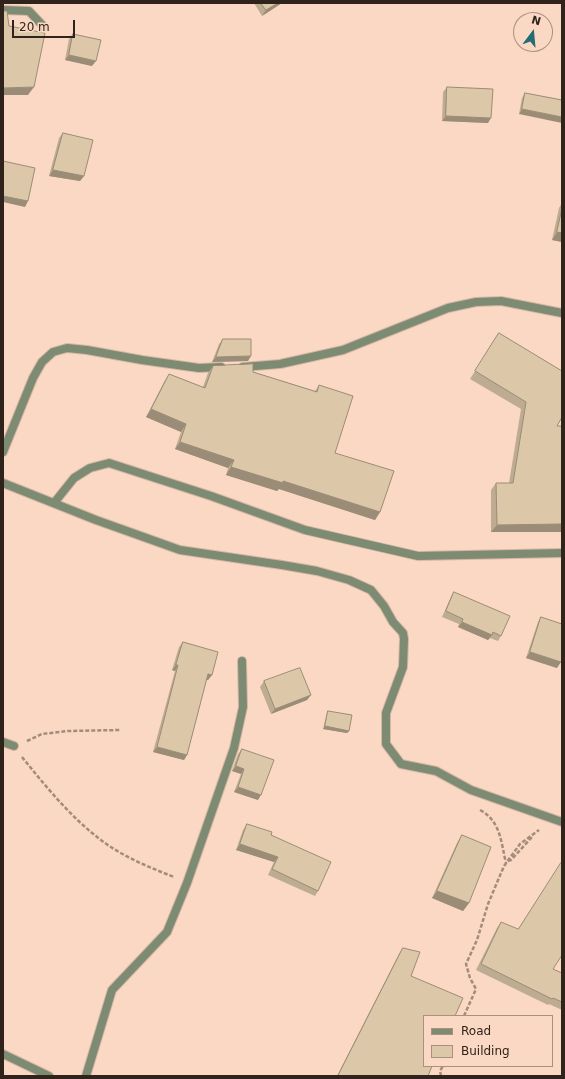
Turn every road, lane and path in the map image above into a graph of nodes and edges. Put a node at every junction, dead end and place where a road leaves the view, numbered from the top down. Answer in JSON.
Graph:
{"nodes":[{"id":1,"x":3,"y":10,"type":"edge"},
{"id":2,"x":44,"y":27,"type":"dead end"},
{"id":3,"x":562,"y":313,"type":"edge"},
{"id":4,"x":3,"y":452,"type":"edge"},
{"id":5,"x":3,"y":483,"type":"edge"},
{"id":6,"x":54,"y":503,"type":"junction"},
{"id":7,"x":562,"y":553,"type":"edge"},
{"id":8,"x":242,"y":661,"type":"dead end"},
{"id":9,"x":120,"y":730,"type":"dead end"},
{"id":10,"x":3,"y":742,"type":"edge"},
{"id":11,"x":14,"y":746,"type":"junction"},
{"id":12,"x":474,"y":807,"type":"dead end"},
{"id":13,"x":550,"y":818,"type":"junction"},
{"id":14,"x":562,"y":822,"type":"edge"},
{"id":15,"x":507,"y":862,"type":"junction"},
{"id":16,"x":187,"y":883,"type":"junction"},
{"id":17,"x":464,"y":1015,"type":"edge"},
{"id":18,"x":3,"y":1054,"type":"edge"},
{"id":19,"x":442,"y":1067,"type":"edge"},
{"id":20,"x":440,"y":1072,"type":"junction"},
{"id":21,"x":48,"y":1076,"type":"edge"},
{"id":22,"x":86,"y":1076,"type":"edge"},
{"id":23,"x":437,"y":1076,"type":"edge"},
{"id":24,"x":441,"y":1076,"type":"edge"}],
"edges":[{"from":1,"to":2,"type":"street"},
{"from":3,"to":4,"type":"street"},
{"from":5,"to":6,"type":"street"},
{"from":6,"to":7,"type":"street"},
{"from":6,"to":13,"type":"street"},
{"from":8,"to":16,"type":"street"},
{"from":9,"to":11,"type":"path"},
{"from":10,"to":11,"type":"street"},
{"from":11,"to":16,"type":"path"},
{"from":12,"to":15,"type":"path"},
{"from":13,"to":14,"type":"street"},
{"from":13,"to":15,"type":"path"},
{"from":15,"to":17,"type":"path"},
{"from":16,"to":22,"type":"street"},
{"from":18,"to":21,"type":"street"},
{"from":19,"to":20,"type":"path"},
{"from":20,"to":23,"type":"path"},
{"from":20,"to":24,"type":"path"}]}
